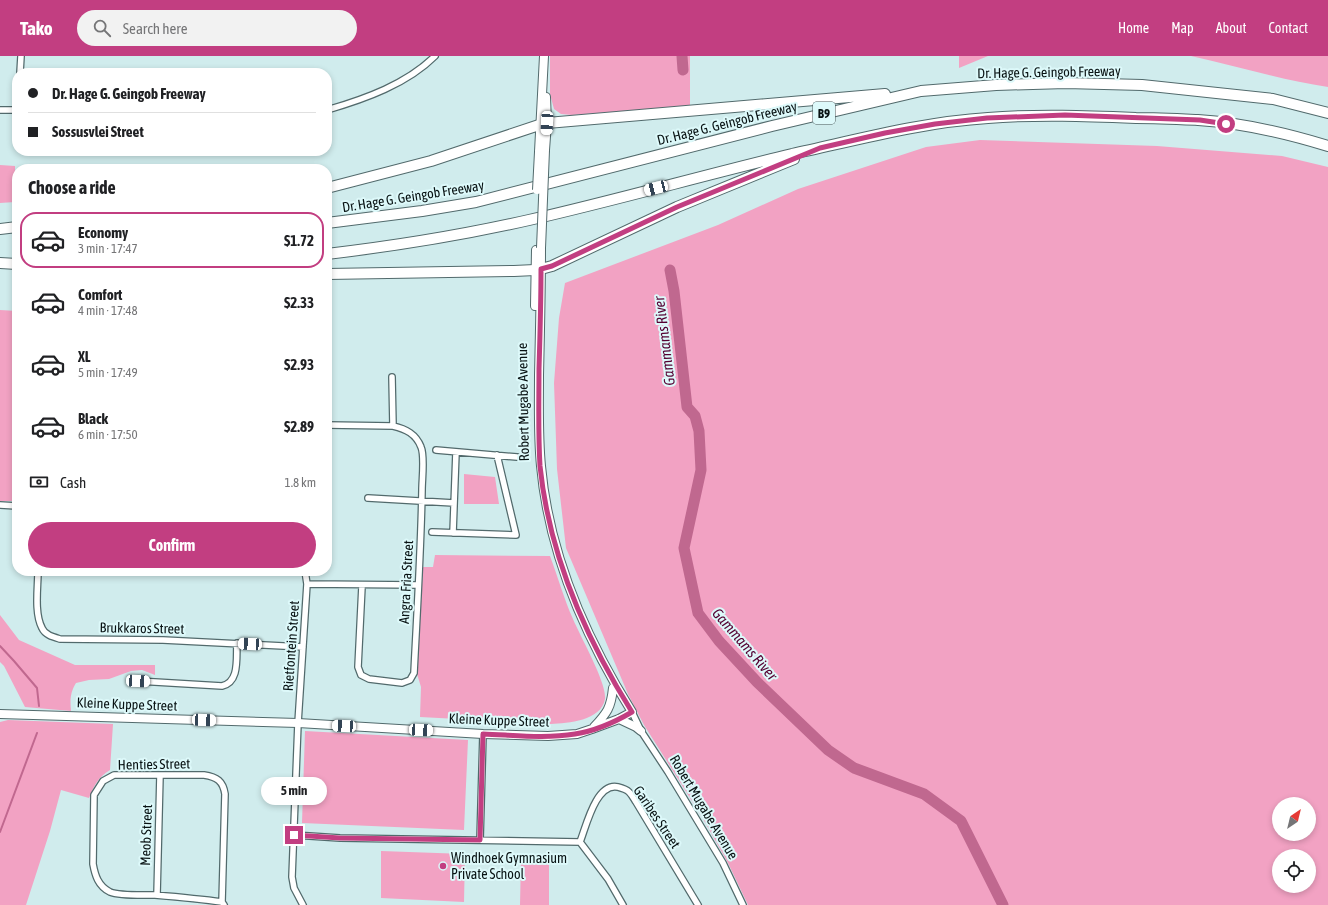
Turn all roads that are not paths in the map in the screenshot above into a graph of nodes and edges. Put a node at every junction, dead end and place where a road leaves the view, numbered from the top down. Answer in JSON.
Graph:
{"nodes":[{"id":1,"x":22,"y":56,"type":"edge"},
{"id":2,"x":436,"y":56,"type":"edge"},
{"id":3,"x":544,"y":56,"type":"edge"},
{"id":4,"x":547,"y":56,"type":"edge"},
{"id":5,"x":21,"y":68,"type":"edge"},
{"id":6,"x":922,"y":91,"type":"junction"},
{"id":7,"x":332,"y":108,"type":"edge"},
{"id":8,"x":0,"y":110,"type":"edge"},
{"id":9,"x":12,"y":110,"type":"edge"},
{"id":10,"x":1328,"y":113,"type":"edge"},
{"id":11,"x":543,"y":124,"type":"junction"},
{"id":12,"x":1328,"y":146,"type":"edge"},
{"id":13,"x":820,"y":148,"type":"junction"},
{"id":14,"x":332,"y":187,"type":"edge"},
{"id":15,"x":332,"y":222,"type":"edge"},
{"id":16,"x":0,"y":229,"type":"edge"},
{"id":17,"x":12,"y":229,"type":"edge"},
{"id":18,"x":332,"y":253,"type":"edge"},
{"id":19,"x":0,"y":263,"type":"edge"},
{"id":20,"x":12,"y":264,"type":"edge"},
{"id":21,"x":538,"y":269,"type":"junction"},
{"id":22,"x":332,"y":274,"type":"edge"},
{"id":23,"x":392,"y":377,"type":"dead end"},
{"id":24,"x":332,"y":425,"type":"edge"},
{"id":25,"x":393,"y":426,"type":"junction"},
{"id":26,"x":436,"y":450,"type":"dead end"},
{"id":27,"x":456,"y":452,"type":"junction"},
{"id":28,"x":497,"y":455,"type":"junction"},
{"id":29,"x":517,"y":457,"type":"dead end"},
{"id":30,"x":368,"y":498,"type":"dead end"},
{"id":31,"x":422,"y":502,"type":"junction"},
{"id":32,"x":454,"y":503,"type":"junction"},
{"id":33,"x":0,"y":506,"type":"edge"},
{"id":34,"x":12,"y":506,"type":"edge"},
{"id":35,"x":432,"y":532,"type":"dead end"},
{"id":36,"x":453,"y":533,"type":"junction"},
{"id":37,"x":38,"y":576,"type":"edge"},
{"id":38,"x":306,"y":576,"type":"edge"},
{"id":39,"x":307,"y":584,"type":"junction"},
{"id":40,"x":418,"y":585,"type":"junction"},
{"id":41,"x":362,"y":586,"type":"junction"},
{"id":42,"x":236,"y":643,"type":"junction"},
{"id":43,"x":303,"y":647,"type":"junction"},
{"id":44,"x":138,"y":681,"type":"dead end"},
{"id":45,"x":614,"y":688,"type":"junction"},
{"id":46,"x":0,"y":714,"type":"edge"},
{"id":47,"x":630,"y":714,"type":"junction"},
{"id":48,"x":618,"y":720,"type":"junction"},
{"id":49,"x":298,"y":723,"type":"junction"},
{"id":50,"x":639,"y":728,"type":"junction"},
{"id":51,"x":592,"y":729,"type":"junction"},
{"id":52,"x":483,"y":734,"type":"junction"},
{"id":53,"x":160,"y":775,"type":"junction"},
{"id":54,"x":294,"y":835,"type":"junction"},
{"id":55,"x":480,"y":840,"type":"junction"},
{"id":56,"x":580,"y":842,"type":"junction"},
{"id":57,"x":157,"y":895,"type":"junction"},
{"id":58,"x":223,"y":903,"type":"edge"},
{"id":59,"x":303,"y":905,"type":"edge"},
{"id":60,"x":623,"y":905,"type":"edge"},
{"id":61,"x":698,"y":905,"type":"edge"},
{"id":62,"x":743,"y":905,"type":"edge"}],
"edges":[{"from":1,"to":5,"type":"street"},
{"from":2,"to":7,"type":"street"},
{"from":3,"to":11,"type":"street","name":"Robert Mugabe Avenue"},
{"from":4,"to":11,"type":"street","name":"Robert Mugabe Avenue"},
{"from":6,"to":10,"type":"highway","name":"Dr. Hage G. Geingob Freeway","number":"B9"},
{"from":6,"to":11,"type":"highway"},
{"from":6,"to":15,"type":"highway","name":"Dr. Hage G. Geingob Freeway","number":"B9"},
{"from":8,"to":9,"type":"street"},
{"from":11,"to":14,"type":"highway"},
{"from":11,"to":21,"type":"street","name":"Robert Mugabe Avenue","bridge":true},
{"from":12,"to":13,"type":"highway","number":"B9"},
{"from":13,"to":18,"type":"highway","number":"B9"},
{"from":13,"to":21,"type":"highway"},
{"from":16,"to":17,"type":"highway"},
{"from":19,"to":20,"type":"highway"},
{"from":21,"to":22,"type":"highway"},
{"from":21,"to":45,"type":"street","name":"Robert Mugabe Avenue"},
{"from":21,"to":47,"type":"street","name":"Robert Mugabe Avenue"},
{"from":23,"to":25,"type":"street"},
{"from":24,"to":25,"type":"street","name":"Angra Fria Street"},
{"from":25,"to":31,"type":"street","name":"Angra Fria Street"},
{"from":26,"to":27,"type":"street"},
{"from":27,"to":28,"type":"street"},
{"from":27,"to":32,"type":"street"},
{"from":28,"to":29,"type":"street"},
{"from":28,"to":36,"type":"street"},
{"from":30,"to":31,"type":"street"},
{"from":31,"to":32,"type":"street"},
{"from":31,"to":40,"type":"street","name":"Angra Fria Street"},
{"from":32,"to":36,"type":"street"},
{"from":33,"to":34,"type":"street"},
{"from":35,"to":36,"type":"street"},
{"from":37,"to":42,"type":"street","name":"Brukkaros Street"},
{"from":38,"to":39,"type":"street","name":"Rietfontein Street"},
{"from":39,"to":41,"type":"street"},
{"from":39,"to":43,"type":"street","name":"Rietfontein Street"},
{"from":40,"to":41,"type":"street"},
{"from":40,"to":41,"type":"street","name":"Angra Fria Street"},
{"from":42,"to":43,"type":"street","name":"Brukkaros Street"},
{"from":42,"to":44,"type":"street"},
{"from":43,"to":49,"type":"street","name":"Rietfontein Street"},
{"from":45,"to":47,"type":"street","name":"Robert Mugabe Avenue"},
{"from":45,"to":51,"type":"street"},
{"from":46,"to":49,"type":"street","name":"Kleine Kuppe Street"},
{"from":47,"to":48,"type":"street","name":"Kleine Kuppe Street"},
{"from":47,"to":50,"type":"street","name":"Robert Mugabe Avenue"},
{"from":48,"to":50,"type":"street"},
{"from":48,"to":51,"type":"street","name":"Kleine Kuppe Street"},
{"from":49,"to":52,"type":"street","name":"Kleine Kuppe Street"},
{"from":49,"to":54,"type":"street","name":"Rietfontein Street"},
{"from":50,"to":62,"type":"street","name":"Robert Mugabe Avenue"},
{"from":51,"to":52,"type":"street","name":"Kleine Kuppe Street"},
{"from":52,"to":55,"type":"street"},
{"from":53,"to":57,"type":"street","name":"Meob Street"},
{"from":53,"to":57,"type":"street","name":"Henties Street"},
{"from":53,"to":58,"type":"street","name":"Henties Street"},
{"from":54,"to":55,"type":"street"},
{"from":54,"to":59,"type":"street","name":"Rietfontein Street"},
{"from":55,"to":56,"type":"street"},
{"from":56,"to":60,"type":"street"},
{"from":56,"to":61,"type":"street","name":"Garibes Street"},
{"from":57,"to":58,"type":"street","name":"Henties Street"}]}
